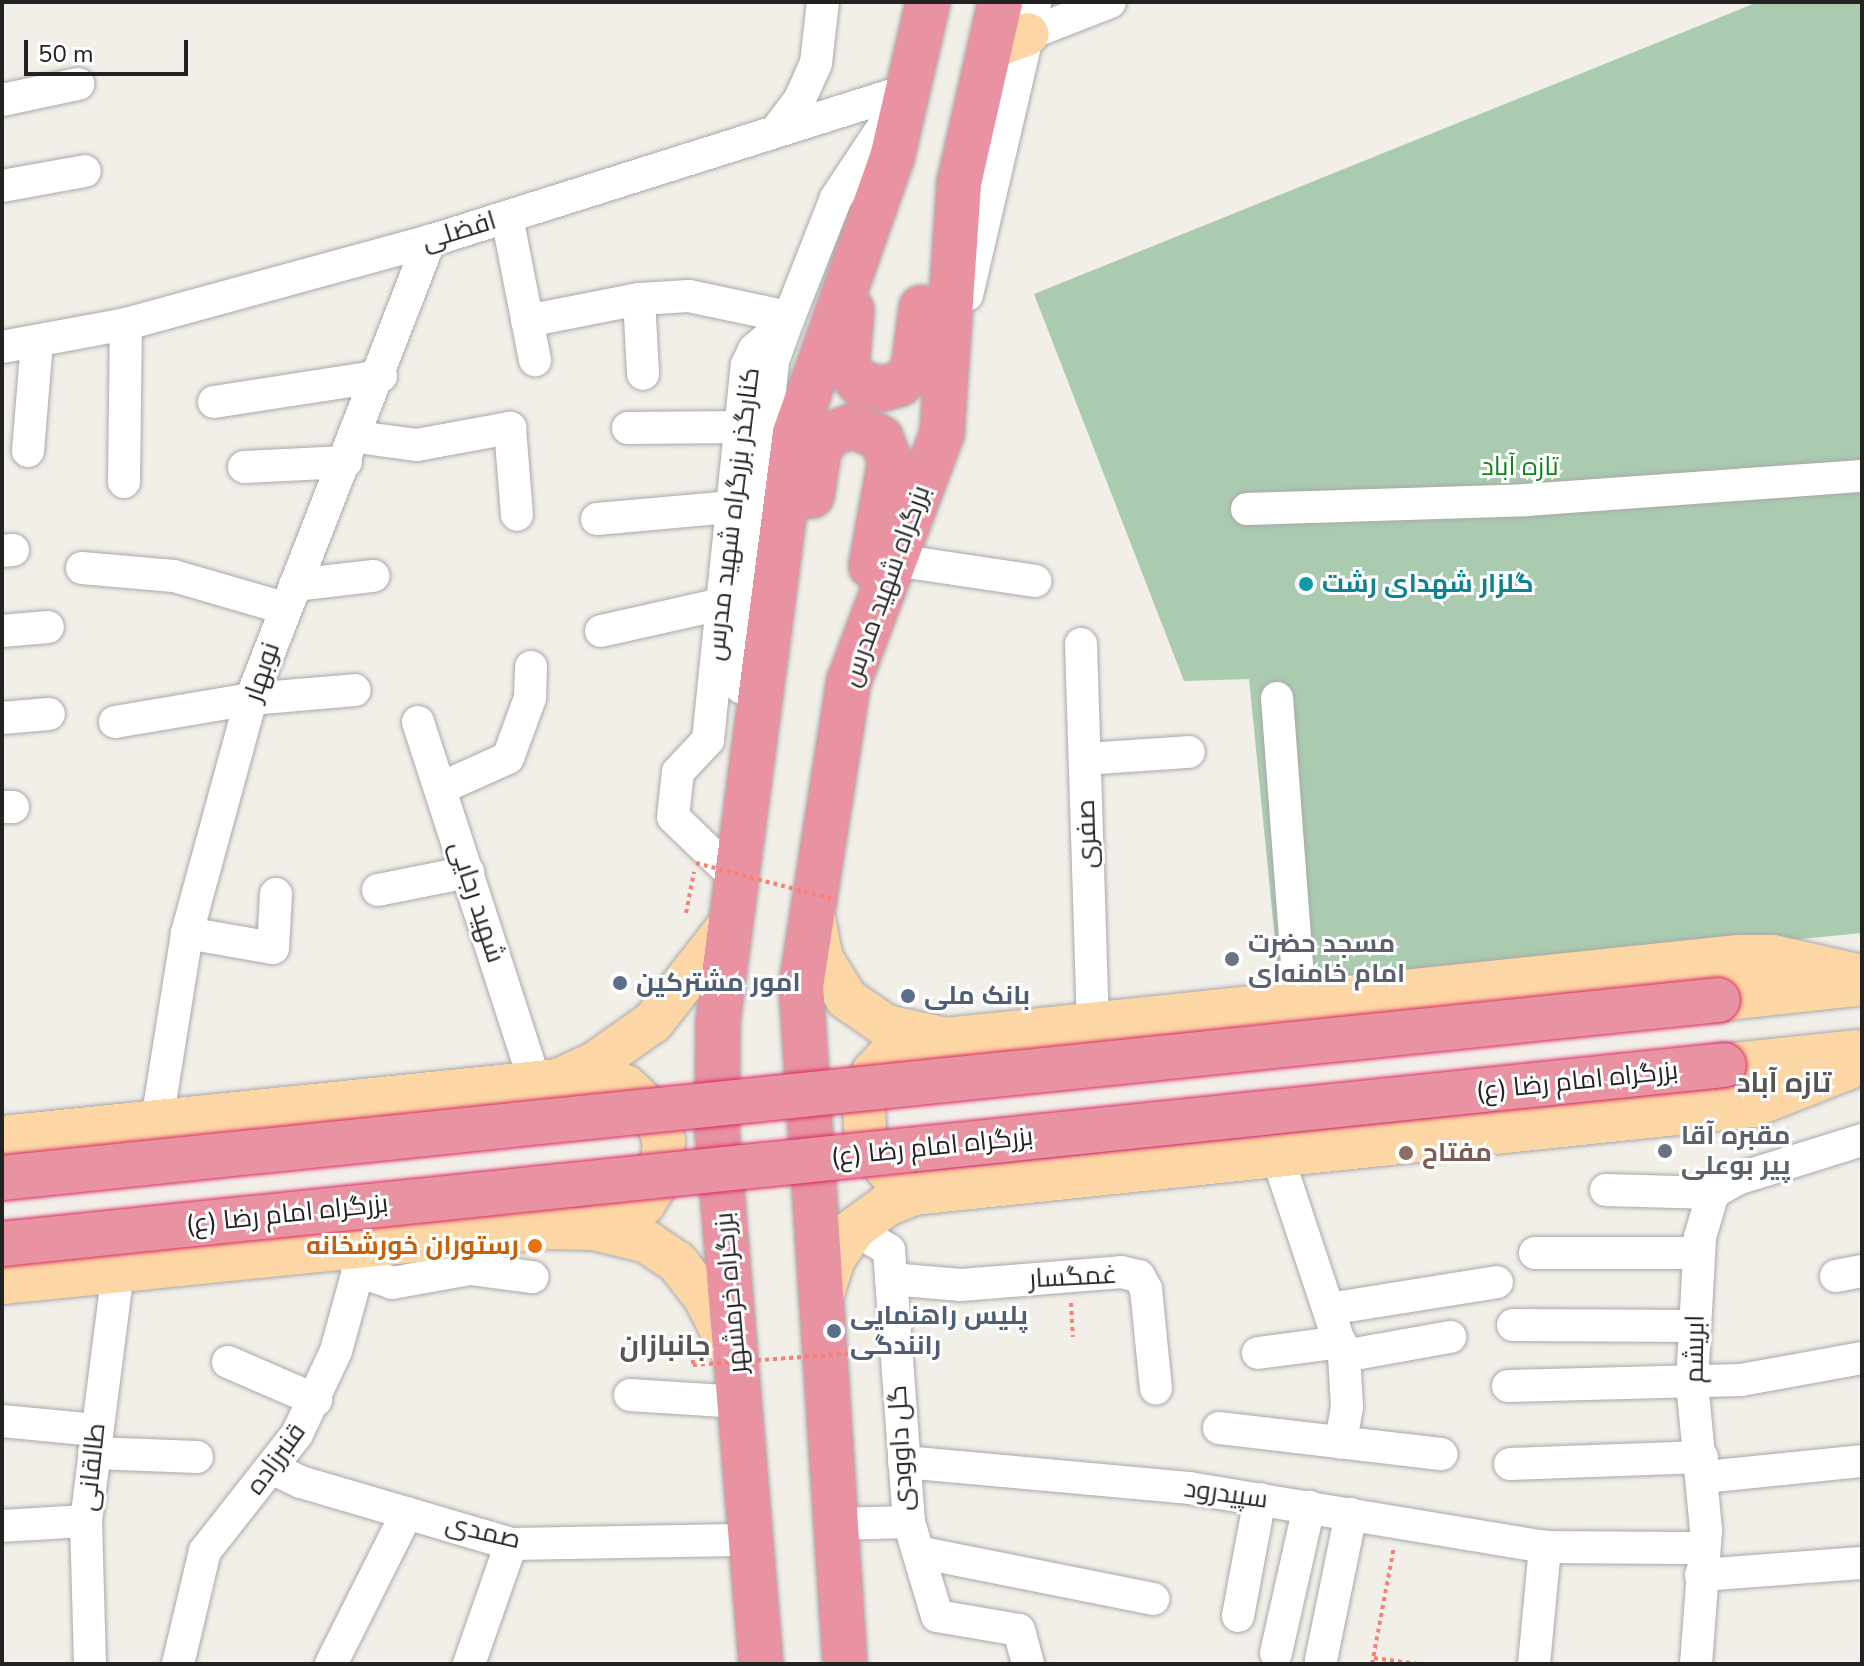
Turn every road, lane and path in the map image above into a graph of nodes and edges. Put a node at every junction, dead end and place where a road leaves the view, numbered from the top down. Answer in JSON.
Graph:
{"nodes":[{"id":1,"x":823,"y":2,"type":"edge"},
{"id":2,"x":907,"y":2,"type":"edge"},
{"id":3,"x":928,"y":2,"type":"edge"},
{"id":4,"x":1110,"y":2,"type":"edge"},
{"id":5,"x":1013,"y":21,"type":"edge"},
{"id":6,"x":919,"y":44,"type":"junction"},
{"id":7,"x":78,"y":84,"type":"dead end"},
{"id":8,"x":908,"y":90,"type":"junction"},
{"id":9,"x":2,"y":100,"type":"edge"},
{"id":10,"x":789,"y":128,"type":"junction"},
{"id":11,"x":962,"y":166,"type":"junction"},
{"id":12,"x":85,"y":171,"type":"dead end"},
{"id":13,"x":2,"y":186,"type":"edge"},
{"id":14,"x":851,"y":212,"type":"junction"},
{"id":15,"x":507,"y":217,"type":"junction"},
{"id":16,"x":430,"y":241,"type":"junction"},
{"id":17,"x":639,"y":299,"type":"junction"},
{"id":18,"x":789,"y":317,"type":"junction"},
{"id":19,"x":527,"y":321,"type":"junction"},
{"id":20,"x":126,"y":324,"type":"junction"},
{"id":21,"x":37,"y":341,"type":"junction"},
{"id":22,"x":2,"y":347,"type":"edge"},
{"id":23,"x":535,"y":360,"type":"dead end"},
{"id":24,"x":643,"y":374,"type":"dead end"},
{"id":25,"x":381,"y":376,"type":"junction"},
{"id":26,"x":944,"y":393,"type":"junction"},
{"id":27,"x":214,"y":402,"type":"dead end"},
{"id":28,"x":741,"y":427,"type":"junction"},
{"id":29,"x":628,"y":428,"type":"dead end"},
{"id":30,"x":352,"y":450,"type":"junction"},
{"id":31,"x":28,"y":451,"type":"dead end"},
{"id":32,"x":244,"y":467,"type":"dead end"},
{"id":33,"x":1862,"y":476,"type":"edge"},
{"id":34,"x":124,"y":482,"type":"dead end"},
{"id":35,"x":732,"y":507,"type":"junction"},
{"id":36,"x":1247,"y":509,"type":"dead end"},
{"id":37,"x":517,"y":515,"type":"dead end"},
{"id":38,"x":597,"y":519,"type":"dead end"},
{"id":39,"x":895,"y":560,"type":"junction"},
{"id":40,"x":82,"y":568,"type":"dead end"},
{"id":41,"x":373,"y":576,"type":"dead end"},
{"id":42,"x":1035,"y":581,"type":"dead end"},
{"id":43,"x":290,"y":597,"type":"junction"},
{"id":44,"x":722,"y":604,"type":"junction"},
{"id":45,"x":48,"y":627,"type":"dead end"},
{"id":46,"x":2,"y":631,"type":"edge"},
{"id":47,"x":601,"y":631,"type":"dead end"},
{"id":48,"x":1081,"y":644,"type":"dead end"},
{"id":49,"x":531,"y":667,"type":"dead end"},
{"id":50,"x":355,"y":690,"type":"dead end"},
{"id":51,"x":845,"y":698,"type":"junction"},
{"id":52,"x":1277,"y":698,"type":"dead end"},
{"id":53,"x":251,"y":699,"type":"junction"},
{"id":54,"x":761,"y":706,"type":"junction"},
{"id":55,"x":49,"y":714,"type":"dead end"},
{"id":56,"x":2,"y":718,"type":"edge"},
{"id":57,"x":115,"y":722,"type":"dead end"},
{"id":58,"x":418,"y":722,"type":"dead end"},
{"id":59,"x":1189,"y":752,"type":"dead end"},
{"id":60,"x":1085,"y":759,"type":"junction"},
{"id":61,"x":753,"y":766,"type":"junction"},
{"id":62,"x":441,"y":788,"type":"junction"},
{"id":63,"x":468,"y":872,"type":"junction"},
{"id":64,"x":378,"y":890,"type":"dead end"},
{"id":65,"x":276,"y":894,"type":"dead end"},
{"id":66,"x":826,"y":894,"type":"junction"},
{"id":67,"x":733,"y":911,"type":"junction"},
{"id":68,"x":686,"y":913,"type":"dead end"},
{"id":69,"x":187,"y":933,"type":"junction"},
{"id":70,"x":1862,"y":976,"type":"edge"},
{"id":71,"x":1862,"y":985,"type":"edge"},
{"id":72,"x":1718,"y":1000,"type":"joint"},
{"id":73,"x":1300,"y":1002,"type":"junction"},
{"id":74,"x":1093,"y":1024,"type":"junction"},
{"id":75,"x":942,"y":1039,"type":"junction"},
{"id":76,"x":1862,"y":1051,"type":"edge"},
{"id":77,"x":1862,"y":1063,"type":"edge"},
{"id":78,"x":1724,"y":1065,"type":"joint"},
{"id":79,"x":544,"y":1082,"type":"junction"},
{"id":80,"x":157,"y":1121,"type":"junction"},
{"id":81,"x":2,"y":1137,"type":"edge"},
{"id":82,"x":1862,"y":1140,"type":"edge"},
{"id":83,"x":1277,"y":1155,"type":"junction"},
{"id":84,"x":2,"y":1178,"type":"edge"},
{"id":85,"x":949,"y":1188,"type":"junction"},
{"id":86,"x":1606,"y":1190,"type":"dead end"},
{"id":87,"x":1713,"y":1193,"type":"junction"},
{"id":88,"x":581,"y":1228,"type":"junction"},
{"id":89,"x":854,"y":1229,"type":"junction"},
{"id":90,"x":2,"y":1244,"type":"edge"},
{"id":91,"x":1535,"y":1253,"type":"dead end"},
{"id":92,"x":1699,"y":1253,"type":"junction"},
{"id":93,"x":354,"y":1260,"type":"junction"},
{"id":94,"x":118,"y":1271,"type":"junction"},
{"id":95,"x":532,"y":1277,"type":"dead end"},
{"id":96,"x":1069,"y":1277,"type":"junction"},
{"id":97,"x":891,"y":1279,"type":"junction"},
{"id":98,"x":1497,"y":1282,"type":"dead end"},
{"id":99,"x":2,"y":1283,"type":"edge"},
{"id":100,"x":1329,"y":1309,"type":"junction"},
{"id":101,"x":821,"y":1318,"type":"junction"},
{"id":102,"x":1513,"y":1325,"type":"dead end"},
{"id":103,"x":1695,"y":1326,"type":"junction"},
{"id":104,"x":1073,"y":1337,"type":"dead end"},
{"id":105,"x":1450,"y":1337,"type":"dead end"},
{"id":106,"x":1342,"y":1349,"type":"junction"},
{"id":107,"x":858,"y":1353,"type":"dead end"},
{"id":108,"x":1258,"y":1353,"type":"dead end"},
{"id":109,"x":1862,"y":1358,"type":"edge"},
{"id":110,"x":228,"y":1362,"type":"dead end"},
{"id":111,"x":693,"y":1365,"type":"dead end"},
{"id":112,"x":1692,"y":1382,"type":"junction"},
{"id":113,"x":739,"y":1386,"type":"junction"},
{"id":114,"x":1508,"y":1386,"type":"dead end"},
{"id":115,"x":1156,"y":1389,"type":"dead end"},
{"id":116,"x":630,"y":1395,"type":"dead end"},
{"id":117,"x":316,"y":1400,"type":"junction"},
{"id":118,"x":2,"y":1421,"type":"edge"},
{"id":119,"x":1219,"y":1428,"type":"dead end"},
{"id":120,"x":95,"y":1441,"type":"junction"},
{"id":121,"x":1341,"y":1442,"type":"junction"},
{"id":122,"x":1441,"y":1454,"type":"dead end"},
{"id":123,"x":197,"y":1457,"type":"dead end"},
{"id":124,"x":1862,"y":1461,"type":"edge"},
{"id":125,"x":904,"y":1462,"type":"junction"},
{"id":126,"x":1510,"y":1464,"type":"dead end"},
{"id":127,"x":1703,"y":1467,"type":"junction"},
{"id":128,"x":272,"y":1468,"type":"junction"},
{"id":129,"x":1260,"y":1499,"type":"junction"},
{"id":130,"x":1309,"y":1507,"type":"junction"},
{"id":131,"x":407,"y":1513,"type":"junction"},
{"id":132,"x":1351,"y":1514,"type":"junction"},
{"id":133,"x":86,"y":1521,"type":"junction"},
{"id":134,"x":1398,"y":1521,"type":"junction"},
{"id":135,"x":835,"y":1524,"type":"junction"},
{"id":136,"x":2,"y":1526,"type":"edge"},
{"id":137,"x":913,"y":1537,"type":"junction"},
{"id":138,"x":751,"y":1540,"type":"junction"},
{"id":139,"x":511,"y":1544,"type":"junction"},
{"id":140,"x":1545,"y":1547,"type":"junction"},
{"id":141,"x":1702,"y":1562,"type":"junction"},
{"id":142,"x":1862,"y":1563,"type":"edge"},
{"id":143,"x":1153,"y":1599,"type":"dead end"},
{"id":144,"x":1238,"y":1616,"type":"dead end"},
{"id":145,"x":1276,"y":1653,"type":"dead end"},
{"id":146,"x":1321,"y":1660,"type":"dead end"},
{"id":147,"x":1373,"y":1661,"type":"edge"},
{"id":148,"x":90,"y":1664,"type":"edge"},
{"id":149,"x":178,"y":1664,"type":"edge"},
{"id":150,"x":331,"y":1664,"type":"edge"},
{"id":151,"x":469,"y":1664,"type":"edge"},
{"id":152,"x":761,"y":1664,"type":"edge"},
{"id":153,"x":845,"y":1664,"type":"edge"},
{"id":154,"x":1028,"y":1664,"type":"edge"},
{"id":155,"x":1418,"y":1664,"type":"edge"},
{"id":156,"x":1534,"y":1664,"type":"edge"},
{"id":157,"x":1696,"y":1664,"type":"edge"}],
"edges":[{"from":1,"to":10,"type":"street"},
{"from":2,"to":6,"type":"street"},
{"from":3,"to":6,"type":"highway"},
{"from":4,"to":5,"type":"street"},
{"from":5,"to":11,"type":"highway","name":"بزرگراه شهید مدرس"},
{"from":5,"to":26,"type":"street"},
{"from":6,"to":8,"type":"highway"},
{"from":7,"to":9,"type":"street"},
{"from":8,"to":10,"type":"street","name":"افضلی"},
{"from":8,"to":14,"type":"highway"},
{"from":10,"to":14,"type":"street","name":"کنارگذر بزرگراه شهید مدرس"},
{"from":10,"to":15,"type":"street","name":"افضلی"},
{"from":11,"to":14,"type":"highway"},
{"from":11,"to":26,"type":"highway","name":"بزرگراه شهید مدرس"},
{"from":12,"to":13,"type":"street"},
{"from":14,"to":18,"type":"street","name":"کنارگذر بزرگراه شهید مدرس"},
{"from":14,"to":54,"type":"highway"},
{"from":15,"to":16,"type":"street","name":"افضلی"},
{"from":15,"to":19,"type":"street"},
{"from":16,"to":20,"type":"street","name":"افضلی"},
{"from":16,"to":25,"type":"street","name":"نوبهار"},
{"from":17,"to":18,"type":"street"},
{"from":17,"to":19,"type":"street"},
{"from":17,"to":24,"type":"street"},
{"from":18,"to":28,"type":"street","name":"کنارگذر بزرگراه شهید مدرس"},
{"from":18,"to":61,"type":"street"},
{"from":19,"to":23,"type":"street"},
{"from":20,"to":21,"type":"street","name":"افضلی"},
{"from":20,"to":34,"type":"street"},
{"from":21,"to":22,"type":"street","name":"افضلی"},
{"from":21,"to":31,"type":"street"},
{"from":25,"to":27,"type":"street"},
{"from":25,"to":30,"type":"street","name":"نوبهار"},
{"from":26,"to":39,"type":"highway","name":"بزرگراه شهید مدرس"},
{"from":28,"to":29,"type":"street"},
{"from":28,"to":35,"type":"street","name":"کنارگذر بزرگراه شهید مدرس"},
{"from":30,"to":32,"type":"street"},
{"from":30,"to":37,"type":"street"},
{"from":30,"to":43,"type":"street","name":"نوبهار"},
{"from":33,"to":36,"type":"street"},
{"from":35,"to":38,"type":"street"},
{"from":35,"to":44,"type":"street","name":"کنارگذر بزرگراه شهید مدرس"},
{"from":39,"to":42,"type":"street"},
{"from":39,"to":51,"type":"highway","name":"بزرگراه شهید مدرس"},
{"from":40,"to":43,"type":"street"},
{"from":41,"to":43,"type":"street"},
{"from":43,"to":53,"type":"street","name":"نوبهار"},
{"from":44,"to":47,"type":"street"},
{"from":44,"to":67,"type":"street","name":"کنارگذر بزرگراه شهید مدرس"},
{"from":45,"to":46,"type":"street"},
{"from":48,"to":60,"type":"street","name":"صفری"},
{"from":49,"to":62,"type":"street"},
{"from":50,"to":53,"type":"street"},
{"from":51,"to":54,"type":"highway"},
{"from":51,"to":66,"type":"highway","name":"بزرگراه شهید مدرس"},
{"from":52,"to":73,"type":"street"},
{"from":53,"to":57,"type":"street"},
{"from":53,"to":69,"type":"street","name":"نوبهار"},
{"from":54,"to":61,"type":"highway"},
{"from":55,"to":56,"type":"street"},
{"from":58,"to":62,"type":"street","name":"شهید رجایی"},
{"from":59,"to":60,"type":"street"},
{"from":60,"to":74,"type":"street","name":"صفری"},
{"from":61,"to":67,"type":"highway"},
{"from":62,"to":63,"type":"street","name":"شهید رجایی"},
{"from":63,"to":64,"type":"street"},
{"from":63,"to":79,"type":"street","name":"شهید رجایی"},
{"from":65,"to":69,"type":"street"},
{"from":66,"to":68,"type":"path","bridge":true},
{"from":66,"to":75,"type":"main road"},
{"from":66,"to":101,"type":"highway","name":"بزرگراه شهید مدرس"},
{"from":67,"to":79,"type":"main road"},
{"from":67,"to":113,"type":"highway","name":"بزرگراه خرمشهر"},
{"from":69,"to":80,"type":"street","name":"نوبهار"},
{"from":70,"to":73,"type":"main road"},
{"from":71,"to":72,"type":"main road"},
{"from":72,"to":84,"type":"highway","bridge":true},
{"from":73,"to":74,"type":"main road"},
{"from":74,"to":75,"type":"main road"},
{"from":75,"to":85,"type":"main road"},
{"from":76,"to":78,"type":"main road","name":"بزرگراه امام رضا (ع)"},
{"from":77,"to":83,"type":"main road","name":"بزرگراه امام رضا (ع)"},
{"from":78,"to":90,"type":"highway","name":"بزرگراه امام رضا (ع)","bridge":true},
{"from":79,"to":80,"type":"main road"},
{"from":79,"to":88,"type":"main road"},
{"from":80,"to":81,"type":"main road"},
{"from":82,"to":87,"type":"street"},
{"from":83,"to":85,"type":"main road","name":"بزرگراه امام رضا (ع)"},
{"from":83,"to":100,"type":"street"},
{"from":85,"to":89,"type":"main road"},
{"from":86,"to":87,"type":"street"},
{"from":87,"to":92,"type":"street","name":"ابریشم"},
{"from":88,"to":93,"type":"main road","name":"بزرگراه امام رضا (ع)"},
{"from":88,"to":113,"type":"main road","name":"بزرگراه امام رضا (ع)"},
{"from":89,"to":97,"type":"street","name":"گل داوودی"},
{"from":89,"to":101,"type":"main road"},
{"from":91,"to":92,"type":"street"},
{"from":92,"to":103,"type":"street","name":"ابریشم"},
{"from":93,"to":94,"type":"main road","name":"بزرگراه امام رضا (ع)"},
{"from":93,"to":95,"type":"street"},
{"from":93,"to":117,"type":"street","name":"قنبرزاده"},
{"from":94,"to":99,"type":"main road","name":"بزرگراه امام رضا (ع)"},
{"from":94,"to":120,"type":"street","name":"طالقانی"},
{"from":96,"to":97,"type":"street","name":"غمگسار"},
{"from":96,"to":104,"type":"path"},
{"from":96,"to":115,"type":"street","name":"غمگسار"},
{"from":97,"to":125,"type":"street","name":"گل داوودی"},
{"from":98,"to":100,"type":"street"},
{"from":100,"to":106,"type":"street"},
{"from":101,"to":135,"type":"highway"},
{"from":102,"to":103,"type":"street"},
{"from":103,"to":112,"type":"street","name":"ابریشم"},
{"from":105,"to":106,"type":"street"},
{"from":106,"to":108,"type":"street"},
{"from":106,"to":121,"type":"street"},
{"from":107,"to":111,"type":"path","bridge":true},
{"from":109,"to":112,"type":"street"},
{"from":110,"to":117,"type":"street"},
{"from":112,"to":114,"type":"street"},
{"from":112,"to":127,"type":"street","name":"ابریشم"},
{"from":113,"to":116,"type":"street"},
{"from":113,"to":138,"type":"highway","name":"بزرگراه خرمشهر"},
{"from":117,"to":128,"type":"street","name":"قنبرزاده"},
{"from":118,"to":120,"type":"street"},
{"from":119,"to":121,"type":"street"},
{"from":120,"to":123,"type":"street"},
{"from":120,"to":133,"type":"street","name":"طالقانی"},
{"from":121,"to":122,"type":"street"},
{"from":124,"to":127,"type":"street"},
{"from":125,"to":129,"type":"street","name":"سپیدرود"},
{"from":125,"to":137,"type":"street","name":"گل داوودی"},
{"from":126,"to":127,"type":"street"},
{"from":127,"to":141,"type":"street","name":"ابریشم"},
{"from":128,"to":131,"type":"street","name":"صمدی"},
{"from":128,"to":149,"type":"street","name":"قنبرزاده"},
{"from":129,"to":130,"type":"street","name":"سپیدرود"},
{"from":129,"to":144,"type":"street"},
{"from":130,"to":132,"type":"street","name":"سپیدرود"},
{"from":130,"to":145,"type":"street"},
{"from":131,"to":139,"type":"street","name":"صمدی"},
{"from":131,"to":150,"type":"street"},
{"from":132,"to":134,"type":"street","name":"سپیدرود"},
{"from":132,"to":146,"type":"street"},
{"from":133,"to":136,"type":"street"},
{"from":133,"to":148,"type":"street","name":"طالقانی"},
{"from":134,"to":140,"type":"street","name":"سپیدرود"},
{"from":134,"to":147,"type":"path"},
{"from":135,"to":137,"type":"street","name":"گل داوودی"},
{"from":135,"to":153,"type":"highway"},
{"from":137,"to":143,"type":"street"},
{"from":137,"to":154,"type":"street"},
{"from":138,"to":139,"type":"street","name":"صمدی"},
{"from":138,"to":152,"type":"highway","name":"بزرگراه خرمشهر"},
{"from":139,"to":151,"type":"street"},
{"from":140,"to":141,"type":"street","name":"سپیدرود"},
{"from":140,"to":156,"type":"street"},
{"from":141,"to":142,"type":"street","name":"سپیدرود"},
{"from":141,"to":157,"type":"street","name":"ابریشم"},
{"from":147,"to":155,"type":"path"}]}
